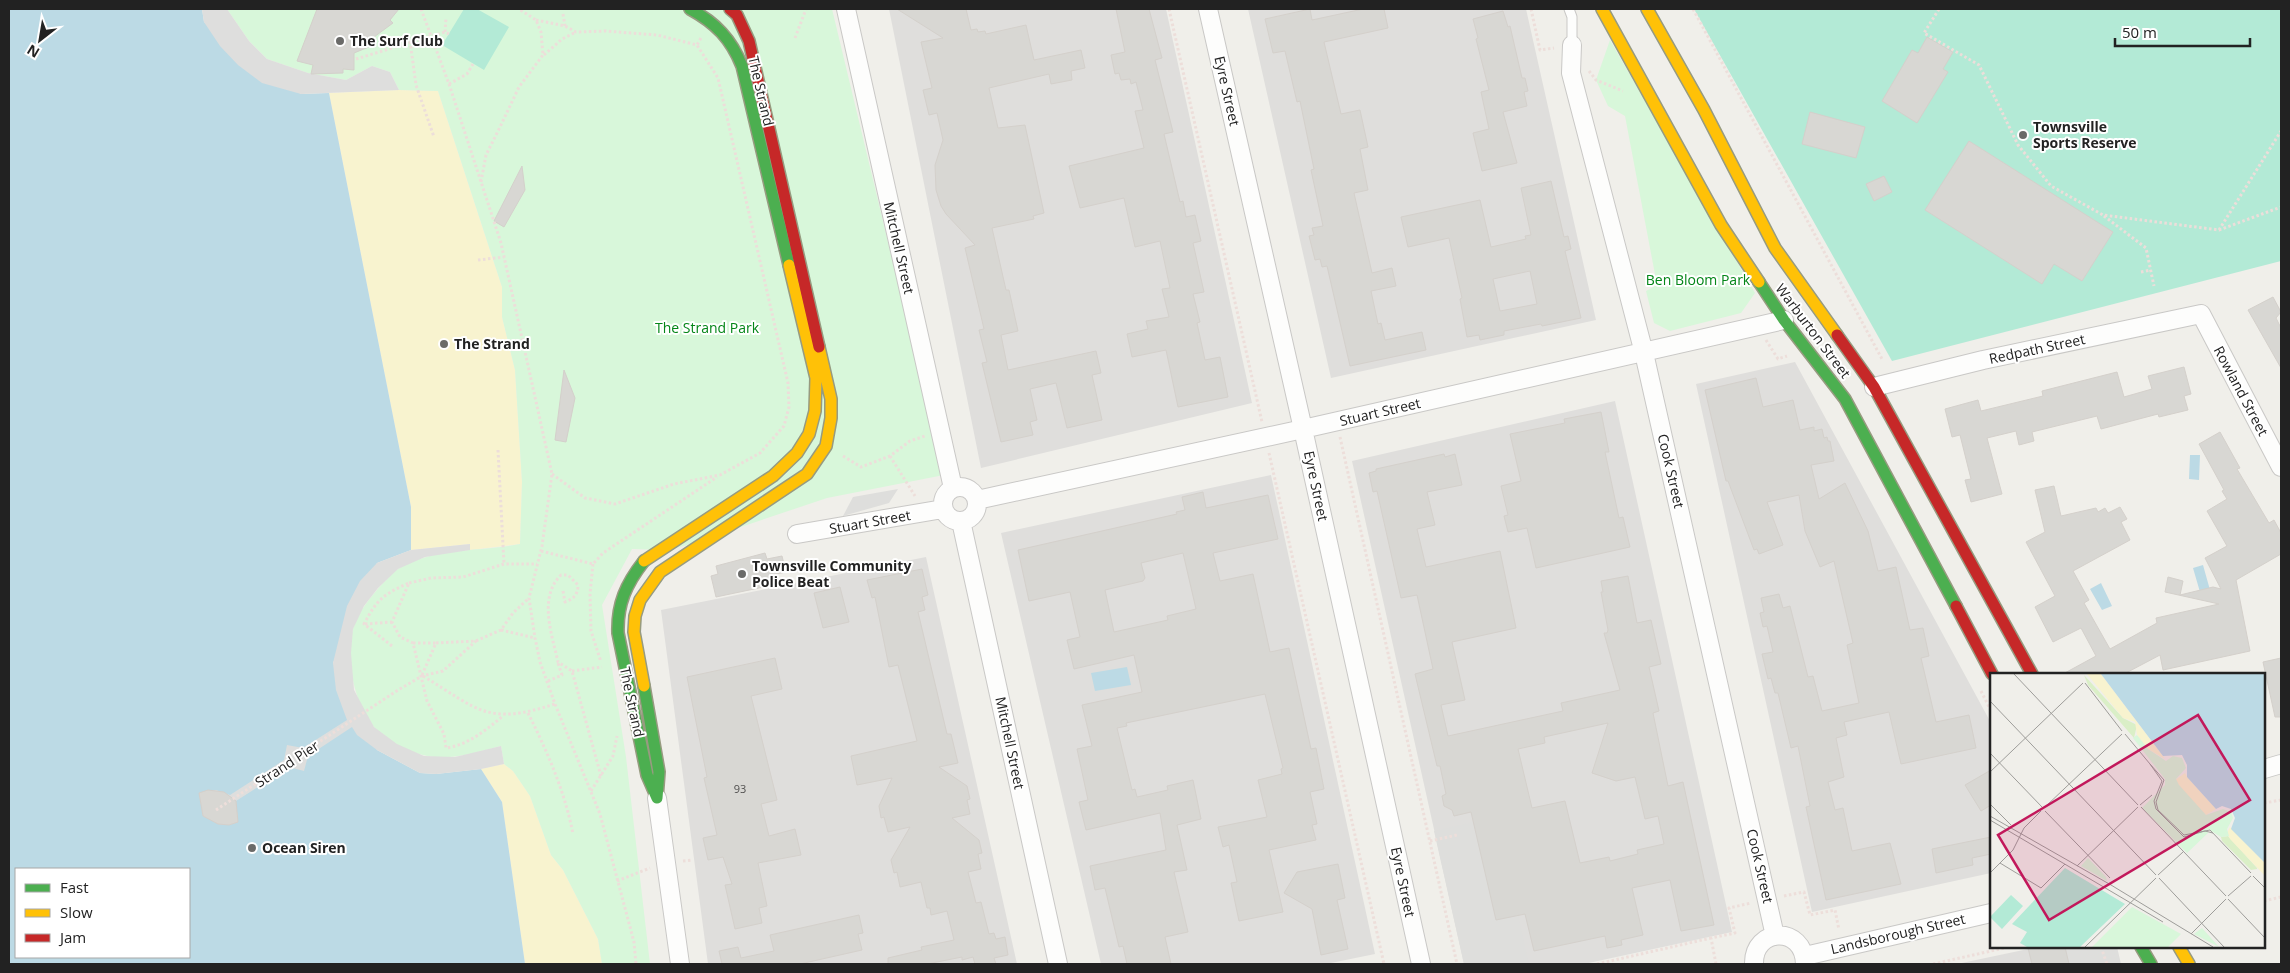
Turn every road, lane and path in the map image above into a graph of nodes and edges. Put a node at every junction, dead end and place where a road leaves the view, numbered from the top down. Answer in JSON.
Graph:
{"nodes":[{"id":1,"x":421,"y":9,"type":"edge"},
{"id":2,"x":519,"y":9,"type":"edge"},
{"id":3,"x":690,"y":9,"type":"edge"},
{"id":4,"x":730,"y":9,"type":"edge"},
{"id":5,"x":806,"y":9,"type":"edge"},
{"id":6,"x":846,"y":9,"type":"edge"},
{"id":7,"x":1169,"y":9,"type":"edge"},
{"id":8,"x":1208,"y":9,"type":"edge"},
{"id":9,"x":1531,"y":9,"type":"edge"},
{"id":10,"x":1569,"y":9,"type":"edge"},
{"id":11,"x":1602,"y":9,"type":"edge"},
{"id":12,"x":1647,"y":9,"type":"edge"},
{"id":13,"x":1693,"y":9,"type":"edge"},
{"id":14,"x":1939,"y":9,"type":"edge"},
{"id":15,"x":563,"y":14,"type":"dead end"},
{"id":16,"x":446,"y":18,"type":"dead end"},
{"id":17,"x":536,"y":20,"type":"junction"},
{"id":18,"x":713,"y":22,"type":"junction"},
{"id":19,"x":565,"y":26,"type":"junction"},
{"id":20,"x":576,"y":32,"type":"junction"},
{"id":21,"x":431,"y":38,"type":"junction"},
{"id":22,"x":795,"y":38,"type":"dead end"},
{"id":23,"x":410,"y":41,"type":"junction"},
{"id":24,"x":697,"y":45,"type":"junction"},
{"id":25,"x":1572,"y":45,"type":"junction"},
{"id":26,"x":543,"y":55,"type":"junction"},
{"id":27,"x":356,"y":59,"type":"dead end"},
{"id":28,"x":474,"y":64,"type":"dead end"},
{"id":29,"x":450,"y":84,"type":"junction"},
{"id":30,"x":2281,"y":131,"type":"edge"},
{"id":31,"x":434,"y":137,"type":"dead end"},
{"id":32,"x":481,"y":184,"type":"junction"},
{"id":33,"x":2281,"y":207,"type":"edge"},
{"id":34,"x":2103,"y":215,"type":"junction"},
{"id":35,"x":2219,"y":230,"type":"junction"},
{"id":36,"x":504,"y":257,"type":"junction"},
{"id":37,"x":478,"y":260,"type":"dead end"},
{"id":38,"x":2151,"y":270,"type":"junction"},
{"id":39,"x":2141,"y":272,"type":"dead end"},
{"id":40,"x":2154,"y":286,"type":"dead end"},
{"id":41,"x":2200,"y":314,"type":"joint"},
{"id":42,"x":1784,"y":320,"type":"junction"},
{"id":43,"x":523,"y":342,"type":"junction"},
{"id":44,"x":498,"y":344,"type":"dead end"},
{"id":45,"x":1644,"y":353,"type":"junction"},
{"id":46,"x":1894,"y":381,"type":"junction"},
{"id":47,"x":1874,"y":387,"type":"junction"},
{"id":48,"x":1337,"y":421,"type":"junction"},
{"id":49,"x":784,"y":426,"type":"junction"},
{"id":50,"x":1304,"y":429,"type":"junction"},
{"id":51,"x":940,"y":431,"type":"junction"},
{"id":52,"x":1266,"y":437,"type":"junction"},
{"id":53,"x":808,"y":438,"type":"junction"},
{"id":54,"x":826,"y":446,"type":"junction"},
{"id":55,"x":498,"y":450,"type":"dead end"},
{"id":56,"x":890,"y":456,"type":"junction"},
{"id":57,"x":2281,"y":467,"type":"edge"},
{"id":58,"x":552,"y":474,"type":"junction"},
{"id":59,"x":720,"y":475,"type":"junction"},
{"id":60,"x":953,"y":488,"type":"junction"},
{"id":61,"x":977,"y":500,"type":"junction"},
{"id":62,"x":943,"y":509,"type":"junction"},
{"id":63,"x":926,"y":512,"type":"junction"},
{"id":64,"x":961,"y":521,"type":"junction"},
{"id":65,"x":797,"y":534,"type":"dead end"},
{"id":66,"x":541,"y":551,"type":"junction"},
{"id":67,"x":504,"y":564,"type":"junction"},
{"id":68,"x":537,"y":564,"type":"junction"},
{"id":69,"x":593,"y":564,"type":"junction"},
{"id":70,"x":409,"y":583,"type":"junction"},
{"id":71,"x":563,"y":591,"type":"dead end"},
{"id":72,"x":529,"y":598,"type":"junction"},
{"id":73,"x":392,"y":622,"type":"junction"},
{"id":74,"x":364,"y":624,"type":"junction"},
{"id":75,"x":500,"y":630,"type":"junction"},
{"id":76,"x":535,"y":638,"type":"junction"},
{"id":77,"x":476,"y":641,"type":"junction"},
{"id":78,"x":436,"y":642,"type":"junction"},
{"id":79,"x":413,"y":643,"type":"junction"},
{"id":80,"x":392,"y":646,"type":"dead end"},
{"id":81,"x":558,"y":662,"type":"junction"},
{"id":82,"x":602,"y":667,"type":"junction"},
{"id":83,"x":572,"y":671,"type":"junction"},
{"id":84,"x":1991,"y":673,"type":"edge"},
{"id":85,"x":2031,"y":673,"type":"edge"},
{"id":86,"x":604,"y":674,"type":"dead end"},
{"id":87,"x":422,"y":676,"type":"junction"},
{"id":88,"x":548,"y":681,"type":"junction"},
{"id":89,"x":555,"y":704,"type":"junction"},
{"id":90,"x":528,"y":713,"type":"junction"},
{"id":91,"x":503,"y":716,"type":"junction"},
{"id":92,"x":617,"y":735,"type":"dead end"},
{"id":93,"x":2281,"y":764,"type":"edge"},
{"id":94,"x":2265,"y":769,"type":"edge"},
{"id":95,"x":601,"y":776,"type":"junction"},
{"id":96,"x":591,"y":792,"type":"junction"},
{"id":97,"x":656,"y":798,"type":"junction"},
{"id":98,"x":2281,"y":800,"type":"edge"},
{"id":99,"x":2265,"y":803,"type":"edge"},
{"id":100,"x":216,"y":810,"type":"dead end"},
{"id":101,"x":573,"y":834,"type":"dead end"},
{"id":102,"x":1457,"y":835,"type":"dead end"},
{"id":103,"x":1430,"y":841,"type":"junction"},
{"id":104,"x":2281,"y":897,"type":"edge"},
{"id":105,"x":2265,"y":901,"type":"edge"},
{"id":106,"x":1990,"y":913,"type":"edge"},
{"id":107,"x":1775,"y":936,"type":"junction"},
{"id":108,"x":1711,"y":938,"type":"dead end"},
{"id":109,"x":2005,"y":948,"type":"edge"},
{"id":110,"x":2102,"y":948,"type":"edge"},
{"id":111,"x":2142,"y":948,"type":"edge"},
{"id":112,"x":2180,"y":948,"type":"edge"},
{"id":113,"x":1805,"y":960,"type":"edge"},
{"id":114,"x":636,"y":964,"type":"edge"},
{"id":115,"x":680,"y":964,"type":"edge"},
{"id":116,"x":1058,"y":964,"type":"edge"},
{"id":117,"x":1384,"y":964,"type":"edge"},
{"id":118,"x":1421,"y":964,"type":"edge"},
{"id":119,"x":1457,"y":964,"type":"edge"},
{"id":120,"x":1597,"y":964,"type":"edge"},
{"id":121,"x":1754,"y":964,"type":"edge"},
{"id":122,"x":1933,"y":964,"type":"edge"},
{"id":123,"x":2107,"y":964,"type":"edge"},
{"id":124,"x":2151,"y":964,"type":"edge"},
{"id":125,"x":2189,"y":964,"type":"edge"}],
"edges":[{"from":1,"to":21,"type":"path"},
{"from":2,"to":17,"type":"path"},
{"from":3,"to":18,"type":"street","name":"The Strand"},
{"from":4,"to":54,"type":"street","name":"The Strand"},
{"from":5,"to":22,"type":"path"},
{"from":6,"to":51,"type":"street","name":"Mitchell Street"},
{"from":7,"to":52,"type":"path"},
{"from":8,"to":50,"type":"street","name":"Eyre Street"},
{"from":9,"to":25,"type":"path"},
{"from":10,"to":25,"type":"lane","name":"Cook Street"},
{"from":11,"to":42,"type":"street","name":"Warburton Street"},
{"from":12,"to":47,"type":"street","name":"Warburton Street"},
{"from":13,"to":46,"type":"path"},
{"from":14,"to":34,"type":"path"},
{"from":15,"to":19,"type":"path"},
{"from":16,"to":21,"type":"path"},
{"from":17,"to":19,"type":"path"},
{"from":17,"to":26,"type":"path"},
{"from":18,"to":24,"type":"path"},
{"from":18,"to":53,"type":"street","name":"The Strand"},
{"from":19,"to":20,"type":"path"},
{"from":20,"to":24,"type":"path"},
{"from":20,"to":26,"type":"path"},
{"from":21,"to":23,"type":"path"},
{"from":21,"to":29,"type":"path"},
{"from":23,"to":27,"type":"path"},
{"from":23,"to":31,"type":"path"},
{"from":24,"to":49,"type":"path"},
{"from":25,"to":45,"type":"street","name":"Cook Street"},
{"from":26,"to":32,"type":"path"},
{"from":28,"to":29,"type":"path"},
{"from":29,"to":32,"type":"path"},
{"from":30,"to":35,"type":"path"},
{"from":32,"to":36,"type":"path"},
{"from":33,"to":35,"type":"path"},
{"from":34,"to":35,"type":"path"},
{"from":34,"to":38,"type":"path"},
{"from":36,"to":37,"type":"path"},
{"from":36,"to":43,"type":"path"},
{"from":38,"to":39,"type":"path"},
{"from":38,"to":40,"type":"path"},
{"from":41,"to":46,"type":"street","name":"Redpath Street"},
{"from":41,"to":57,"type":"street","name":"Rowland Street"},
{"from":42,"to":45,"type":"street","name":"Stuart Street"},
{"from":42,"to":84,"type":"street","name":"Warburton Street"},
{"from":43,"to":44,"type":"path"},
{"from":43,"to":58,"type":"path"},
{"from":45,"to":48,"type":"street","name":"Stuart Street"},
{"from":45,"to":107,"type":"street","name":"Cook Street"},
{"from":46,"to":47,"type":"street","name":"Redpath Street"},
{"from":47,"to":85,"type":"street","name":"Warburton Street"},
{"from":48,"to":50,"type":"street","name":"Stuart Street"},
{"from":48,"to":103,"type":"path"},
{"from":49,"to":53,"type":"path"},
{"from":49,"to":59,"type":"path"},
{"from":50,"to":52,"type":"street","name":"Stuart Street"},
{"from":50,"to":118,"type":"street","name":"Eyre Street"},
{"from":51,"to":56,"type":"path"},
{"from":51,"to":60,"type":"street","name":"Mitchell Street"},
{"from":52,"to":61,"type":"street","name":"Stuart Street"},
{"from":52,"to":117,"type":"path"},
{"from":53,"to":97,"type":"street","name":"The Strand"},
{"from":54,"to":56,"type":"path"},
{"from":54,"to":97,"type":"street","name":"The Strand"},
{"from":55,"to":67,"type":"path"},
{"from":56,"to":63,"type":"path"},
{"from":58,"to":59,"type":"path"},
{"from":58,"to":66,"type":"path"},
{"from":59,"to":69,"type":"path"},
{"from":60,"to":61,"type":"street"},
{"from":60,"to":62,"type":"street"},
{"from":61,"to":64,"type":"street"},
{"from":62,"to":63,"type":"street","name":"Stuart Street"},
{"from":62,"to":64,"type":"street"},
{"from":63,"to":65,"type":"street","name":"Stuart Street"},
{"from":64,"to":116,"type":"street","name":"Mitchell Street"},
{"from":66,"to":68,"type":"path"},
{"from":66,"to":69,"type":"path"},
{"from":67,"to":68,"type":"path"},
{"from":67,"to":70,"type":"path"},
{"from":68,"to":72,"type":"path"},
{"from":69,"to":82,"type":"path"},
{"from":70,"to":73,"type":"path"},
{"from":70,"to":74,"type":"path"},
{"from":71,"to":81,"type":"path"},
{"from":72,"to":75,"type":"path"},
{"from":72,"to":76,"type":"path"},
{"from":73,"to":74,"type":"path"},
{"from":73,"to":79,"type":"path"},
{"from":74,"to":80,"type":"path"},
{"from":75,"to":76,"type":"path"},
{"from":75,"to":77,"type":"path"},
{"from":76,"to":88,"type":"path"},
{"from":77,"to":78,"type":"path"},
{"from":77,"to":87,"type":"path","name":"Strand Pier"},
{"from":78,"to":79,"type":"path"},
{"from":78,"to":87,"type":"path"},
{"from":79,"to":87,"type":"path"},
{"from":81,"to":83,"type":"path"},
{"from":81,"to":88,"type":"path"},
{"from":82,"to":83,"type":"path"},
{"from":82,"to":86,"type":"path"},
{"from":83,"to":95,"type":"path"},
{"from":87,"to":91,"type":"path"},
{"from":87,"to":91,"type":"path"},
{"from":87,"to":100,"type":"path","name":"Strand Pier"},
{"from":88,"to":89,"type":"path"},
{"from":89,"to":90,"type":"path"},
{"from":89,"to":96,"type":"path"},
{"from":90,"to":91,"type":"path"},
{"from":90,"to":101,"type":"path"},
{"from":92,"to":95,"type":"path"},
{"from":93,"to":94,"type":"street"},
{"from":95,"to":96,"type":"path"},
{"from":96,"to":114,"type":"path"},
{"from":97,"to":115,"type":"street","name":"The Strand"},
{"from":98,"to":99,"type":"path"},
{"from":102,"to":103,"type":"path"},
{"from":103,"to":119,"type":"path"},
{"from":104,"to":105,"type":"path"},
{"from":106,"to":113,"type":"street","name":"Landsborough Street"},
{"from":107,"to":113,"type":"street"},
{"from":107,"to":121,"type":"street"},
{"from":108,"to":120,"type":"path"},
{"from":109,"to":122,"type":"path"},
{"from":110,"to":123,"type":"path"},
{"from":111,"to":124,"type":"street"},
{"from":112,"to":125,"type":"street"}]}
